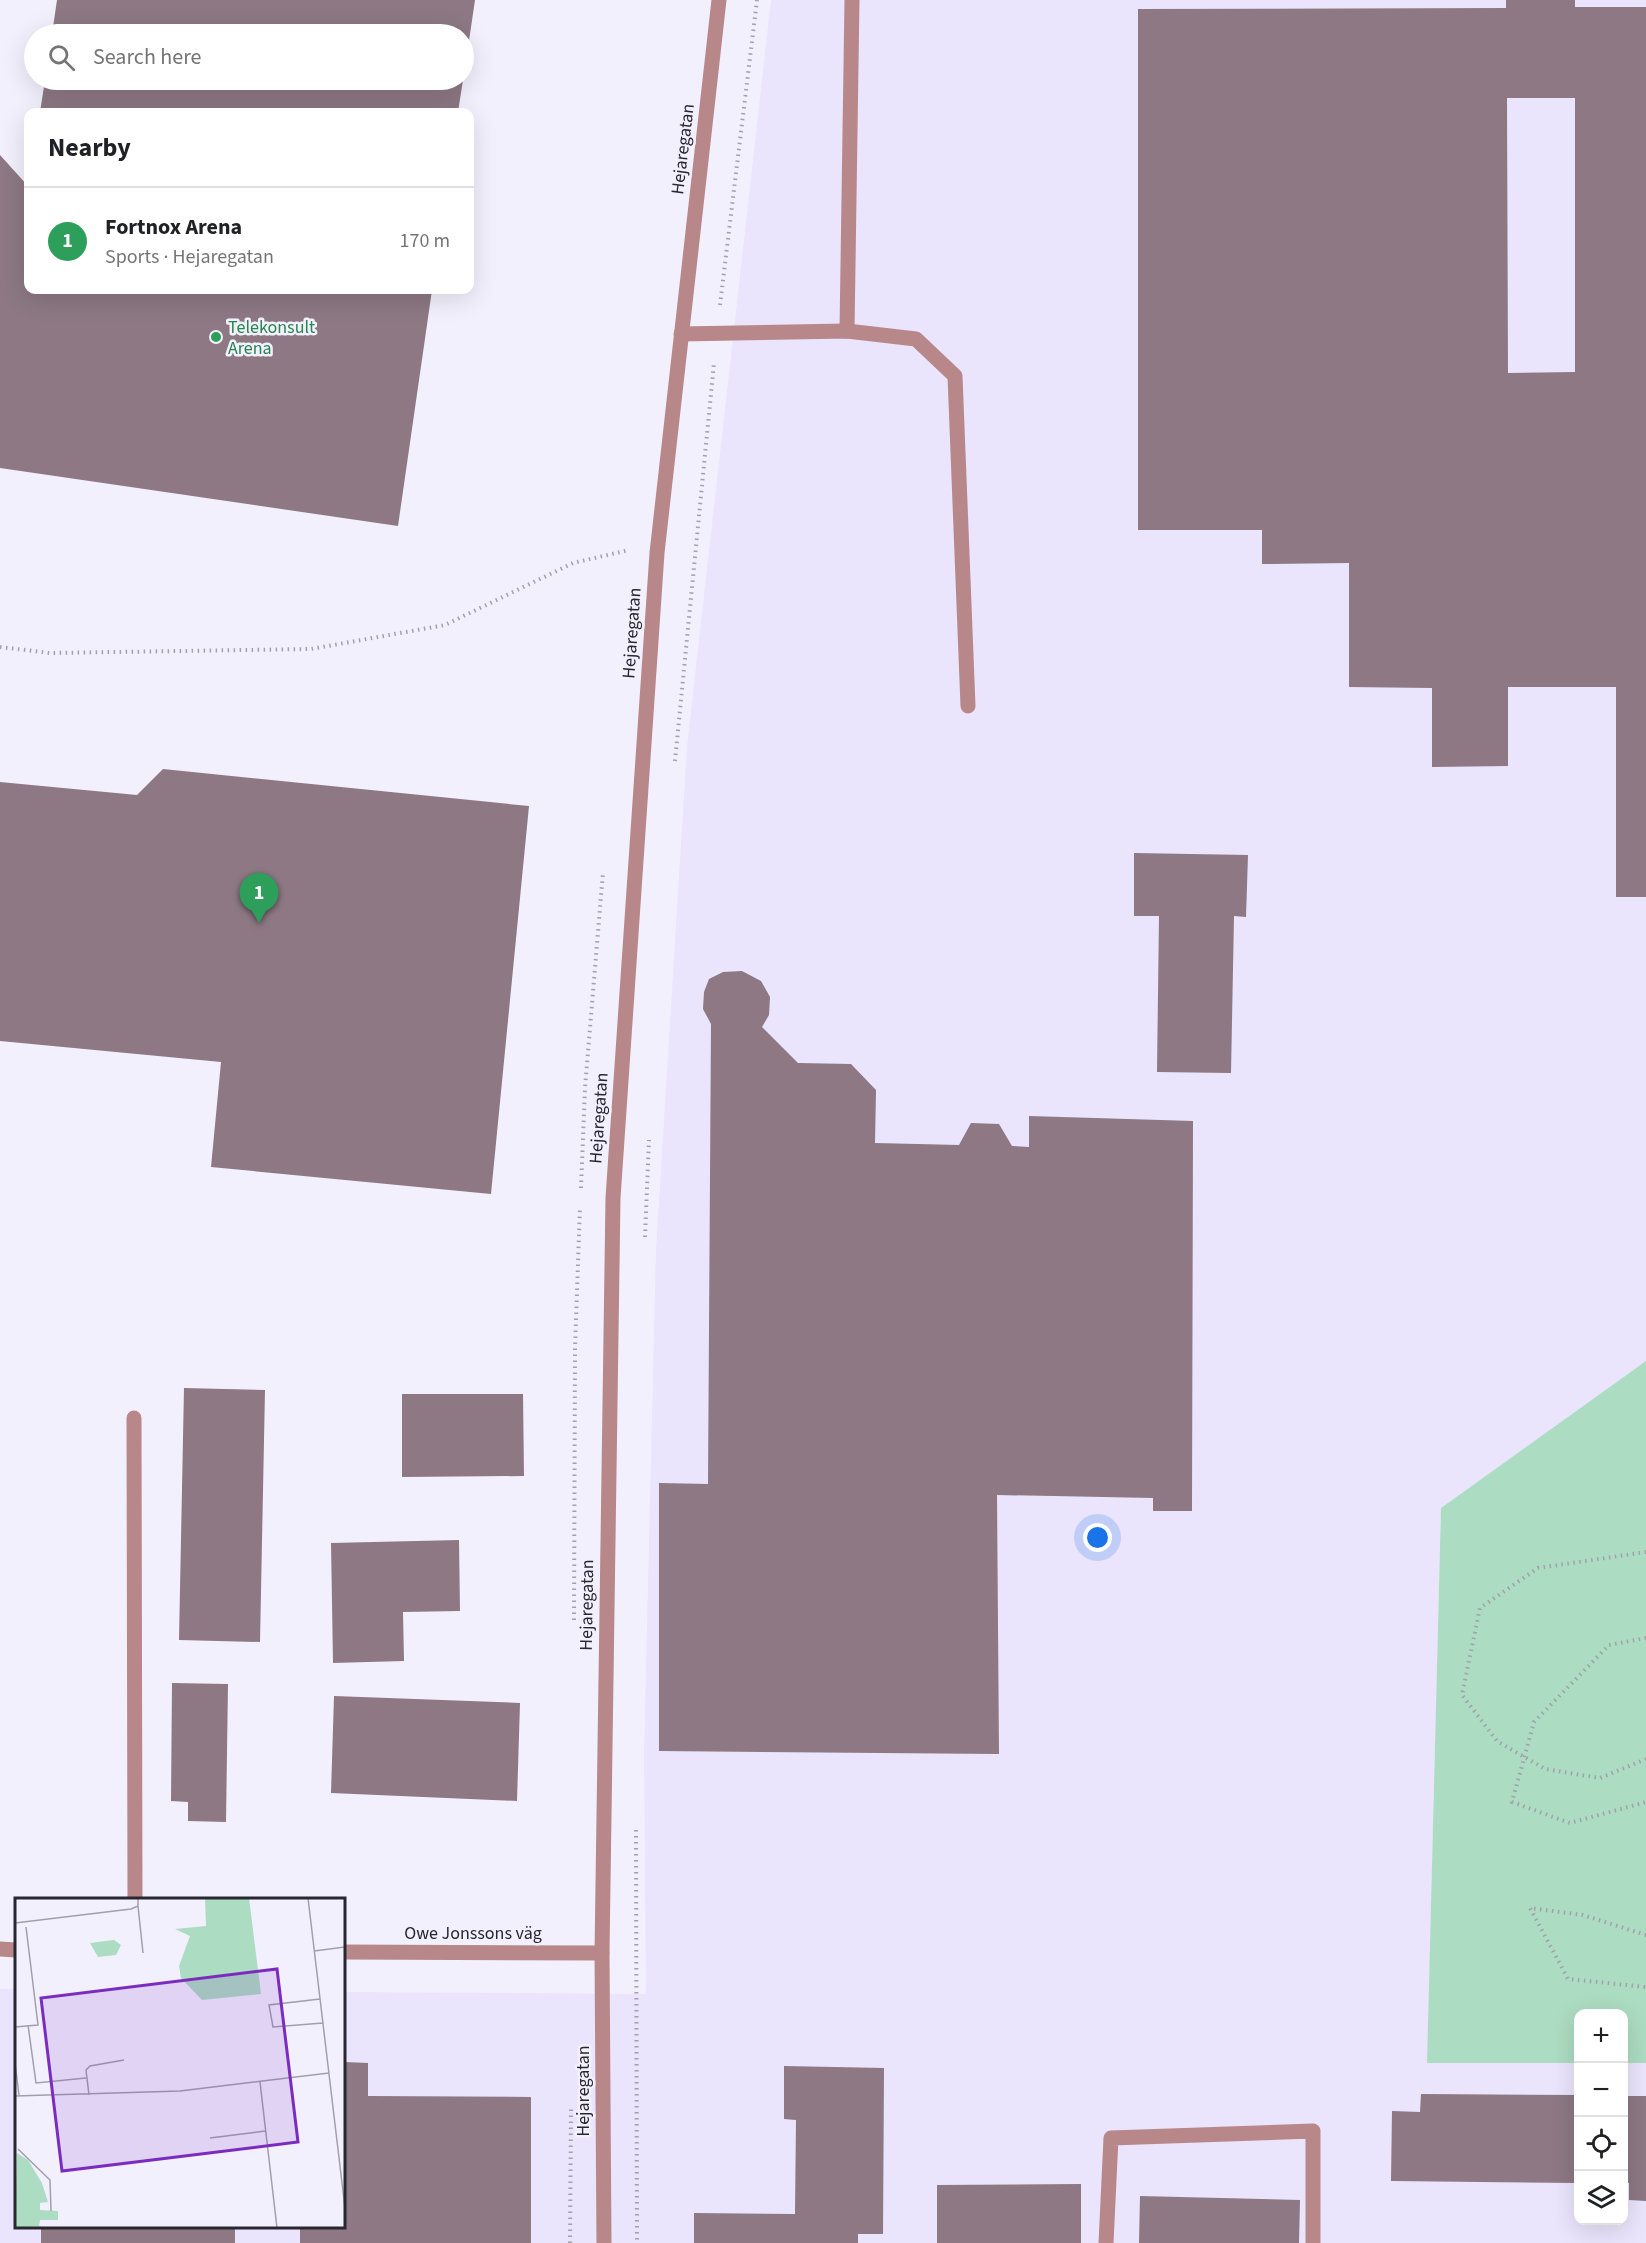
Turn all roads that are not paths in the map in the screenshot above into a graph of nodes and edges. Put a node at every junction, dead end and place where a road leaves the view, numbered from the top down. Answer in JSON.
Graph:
{"nodes":[{"id":1,"x":720,"y":0,"type":"edge"},
{"id":2,"x":852,"y":0,"type":"edge"},
{"id":3,"x":847,"y":331,"type":"junction"},
{"id":4,"x":681,"y":334,"type":"junction"},
{"id":5,"x":968,"y":706,"type":"dead end"},
{"id":6,"x":134,"y":1418,"type":"dead end"},
{"id":7,"x":135,"y":1898,"type":"edge"},
{"id":8,"x":0,"y":1949,"type":"edge"},
{"id":9,"x":15,"y":1950,"type":"edge"},
{"id":10,"x":345,"y":1952,"type":"edge"},
{"id":11,"x":602,"y":1953,"type":"junction"},
{"id":12,"x":604,"y":2243,"type":"edge"},
{"id":13,"x":1106,"y":2243,"type":"edge"},
{"id":14,"x":1313,"y":2243,"type":"edge"}],
"edges":[{"from":1,"to":4,"type":"street","name":"Hejaregatan"},
{"from":2,"to":3,"type":"street"},
{"from":3,"to":4,"type":"street"},
{"from":3,"to":5,"type":"street"},
{"from":4,"to":11,"type":"street","name":"Hejaregatan"},
{"from":6,"to":7,"type":"street"},
{"from":8,"to":9,"type":"street"},
{"from":10,"to":11,"type":"street","name":"Owe Jonssons väg"},
{"from":11,"to":12,"type":"street","name":"Hejaregatan"},
{"from":13,"to":14,"type":"street"}]}
